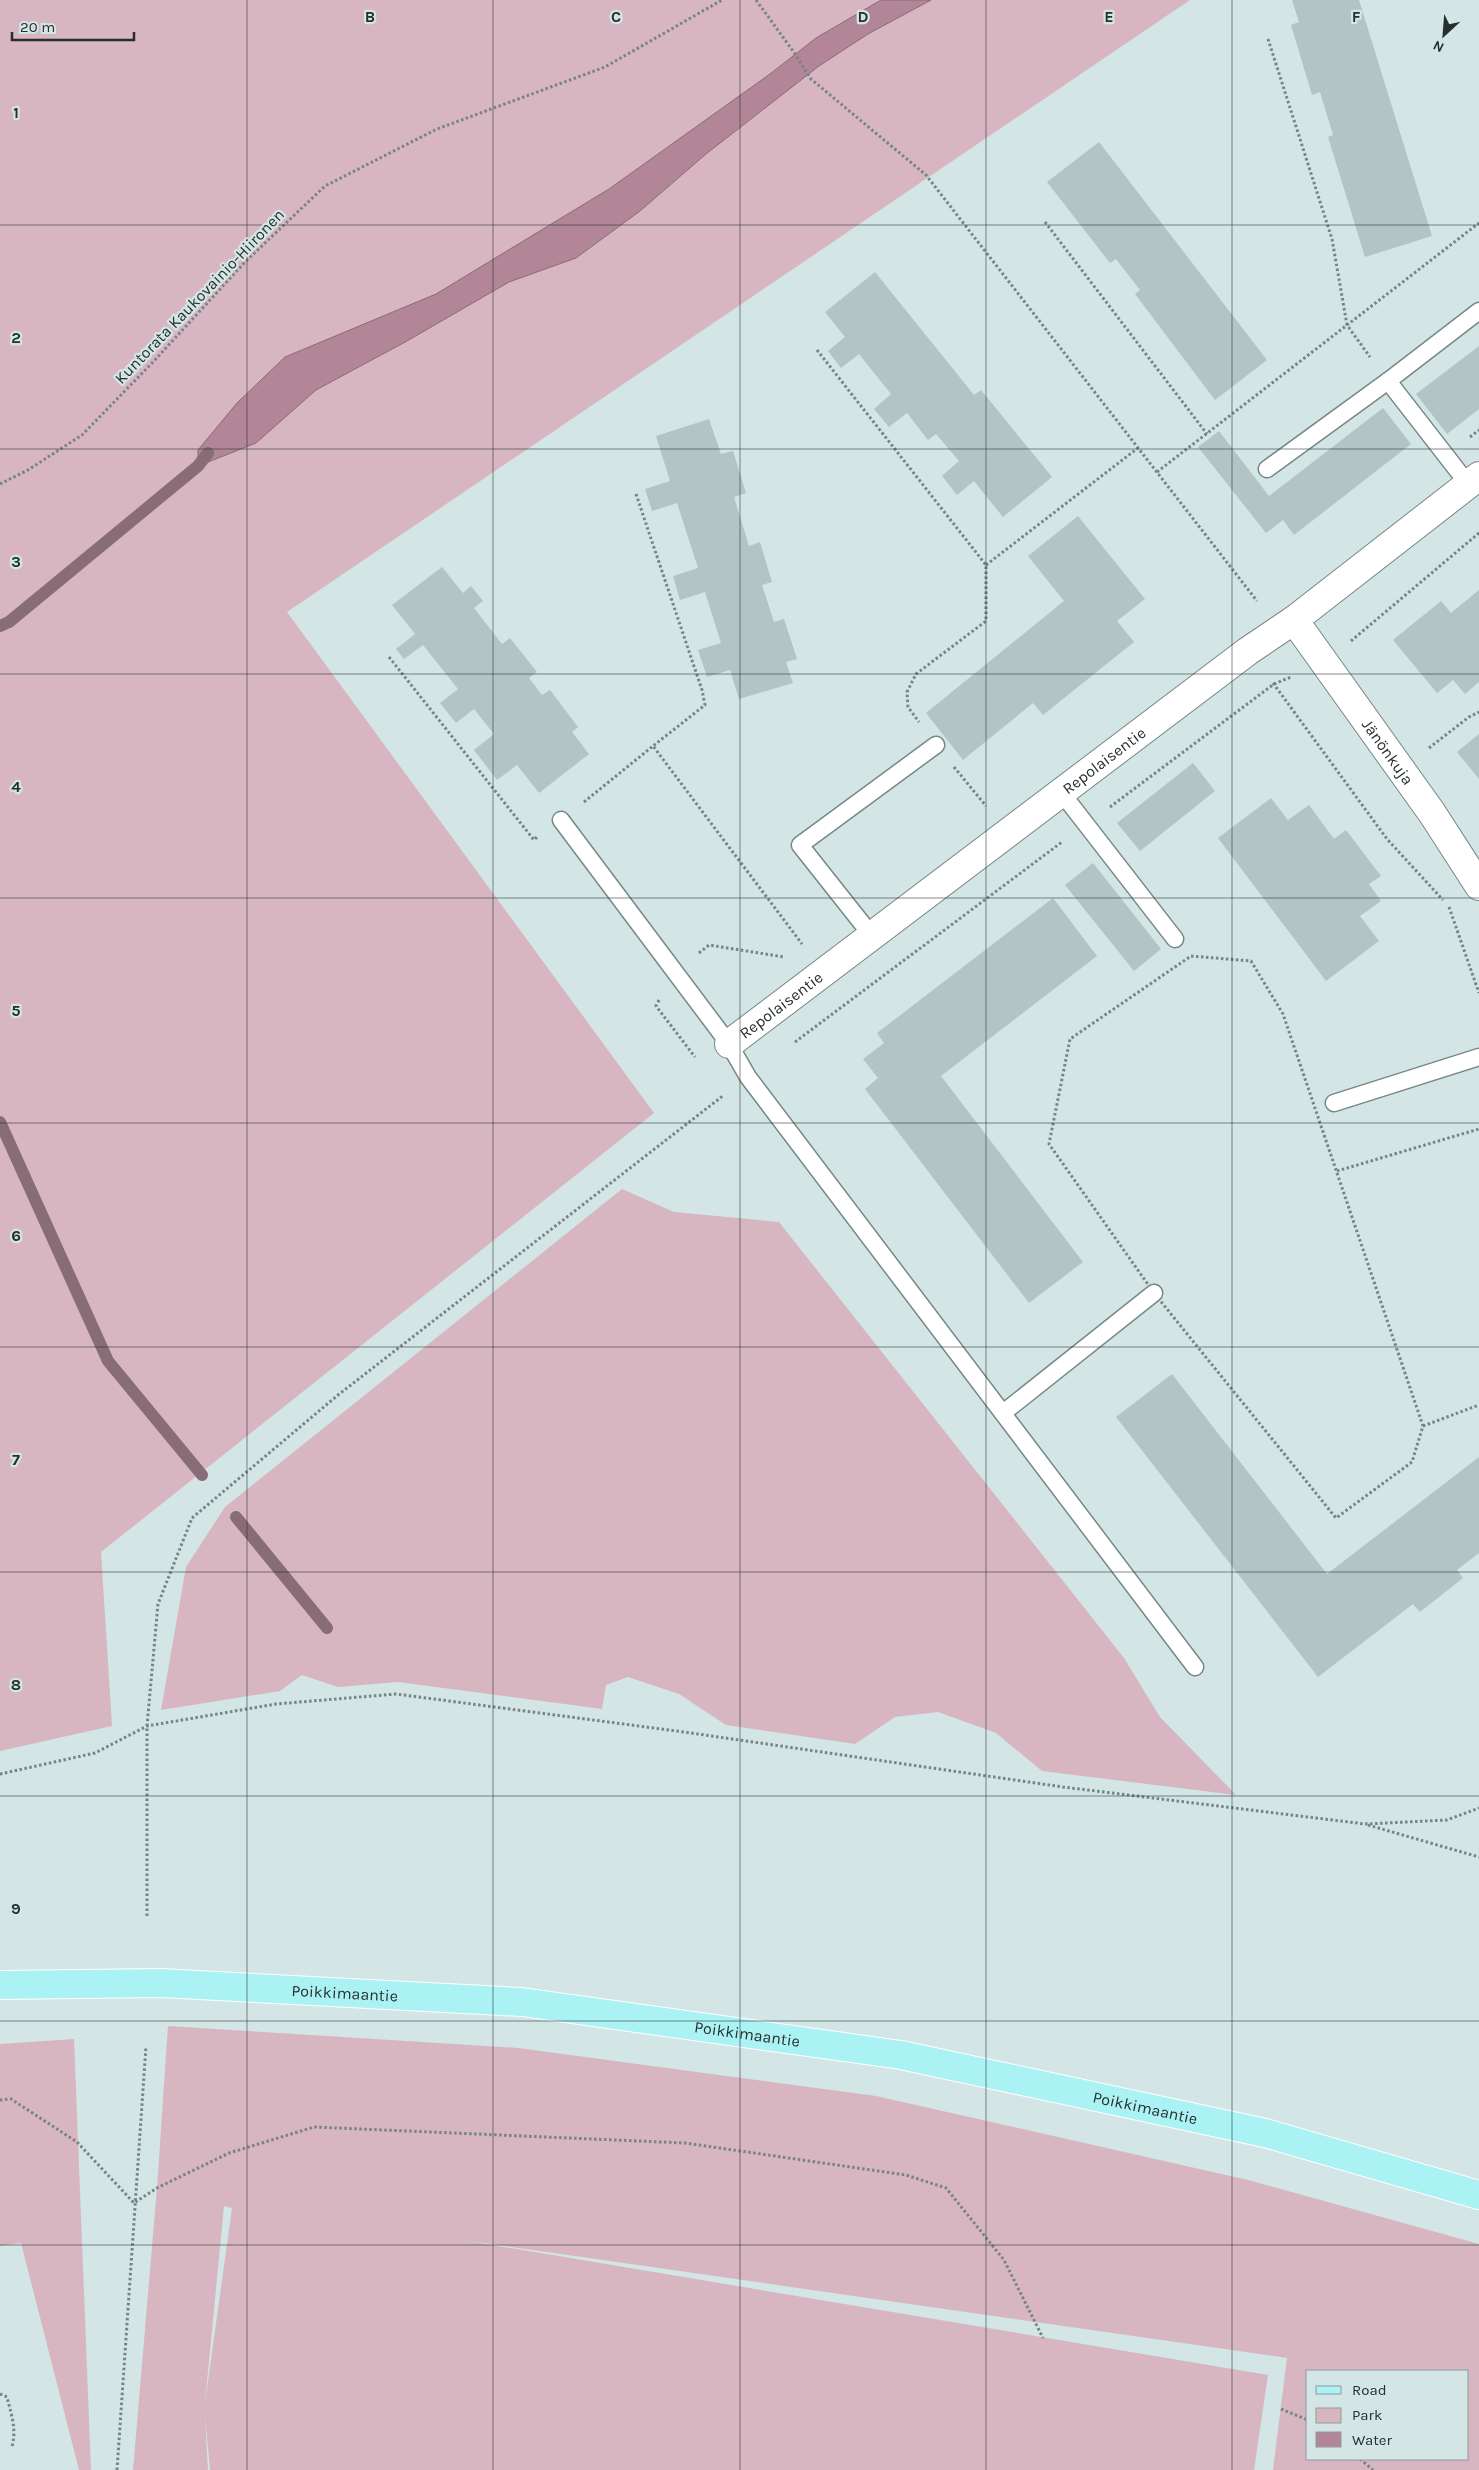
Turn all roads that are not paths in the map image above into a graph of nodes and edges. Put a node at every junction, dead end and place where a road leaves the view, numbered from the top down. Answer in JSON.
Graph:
{"nodes":[{"id":1,"x":1479,"y":312,"type":"edge"},
{"id":2,"x":1388,"y":381,"type":"junction"},
{"id":3,"x":1267,"y":469,"type":"dead end"},
{"id":4,"x":1474,"y":480,"type":"edge"},
{"id":5,"x":1294,"y":620,"type":"junction"},
{"id":6,"x":936,"y":745,"type":"road end"},
{"id":7,"x":1061,"y":792,"type":"junction"},
{"id":8,"x":561,"y":820,"type":"road end"},
{"id":9,"x":1479,"y":886,"type":"edge"},
{"id":10,"x":872,"y":936,"type":"junction"},
{"id":11,"x":1175,"y":939,"type":"dead end"},
{"id":12,"x":729,"y":1044,"type":"junction"},
{"id":13,"x":1479,"y":1057,"type":"edge"},
{"id":14,"x":1334,"y":1104,"type":"dead end"},
{"id":15,"x":1154,"y":1293,"type":"road end"},
{"id":16,"x":1003,"y":1414,"type":"junction"},
{"id":17,"x":1195,"y":1667,"type":"dead end"},
{"id":18,"x":0,"y":1985,"type":"edge"},
{"id":19,"x":1479,"y":2195,"type":"edge"}],
"edges":[{"from":1,"to":2,"type":"lane"},
{"from":2,"to":3,"type":"lane"},
{"from":2,"to":4,"type":"lane"},
{"from":4,"to":5,"type":"street","name":"Repolaisentie"},
{"from":5,"to":7,"type":"street","name":"Repolaisentie"},
{"from":5,"to":9,"type":"street","name":"Jänönkuja"},
{"from":6,"to":10,"type":"lane"},
{"from":7,"to":10,"type":"street","name":"Repolaisentie"},
{"from":7,"to":11,"type":"lane"},
{"from":8,"to":12,"type":"lane"},
{"from":10,"to":12,"type":"street","name":"Repolaisentie"},
{"from":12,"to":16,"type":"lane"},
{"from":13,"to":14,"type":"lane"},
{"from":15,"to":16,"type":"lane"},
{"from":16,"to":17,"type":"lane"},
{"from":18,"to":19,"type":"main road","name":"Poikkimaantie"}]}
